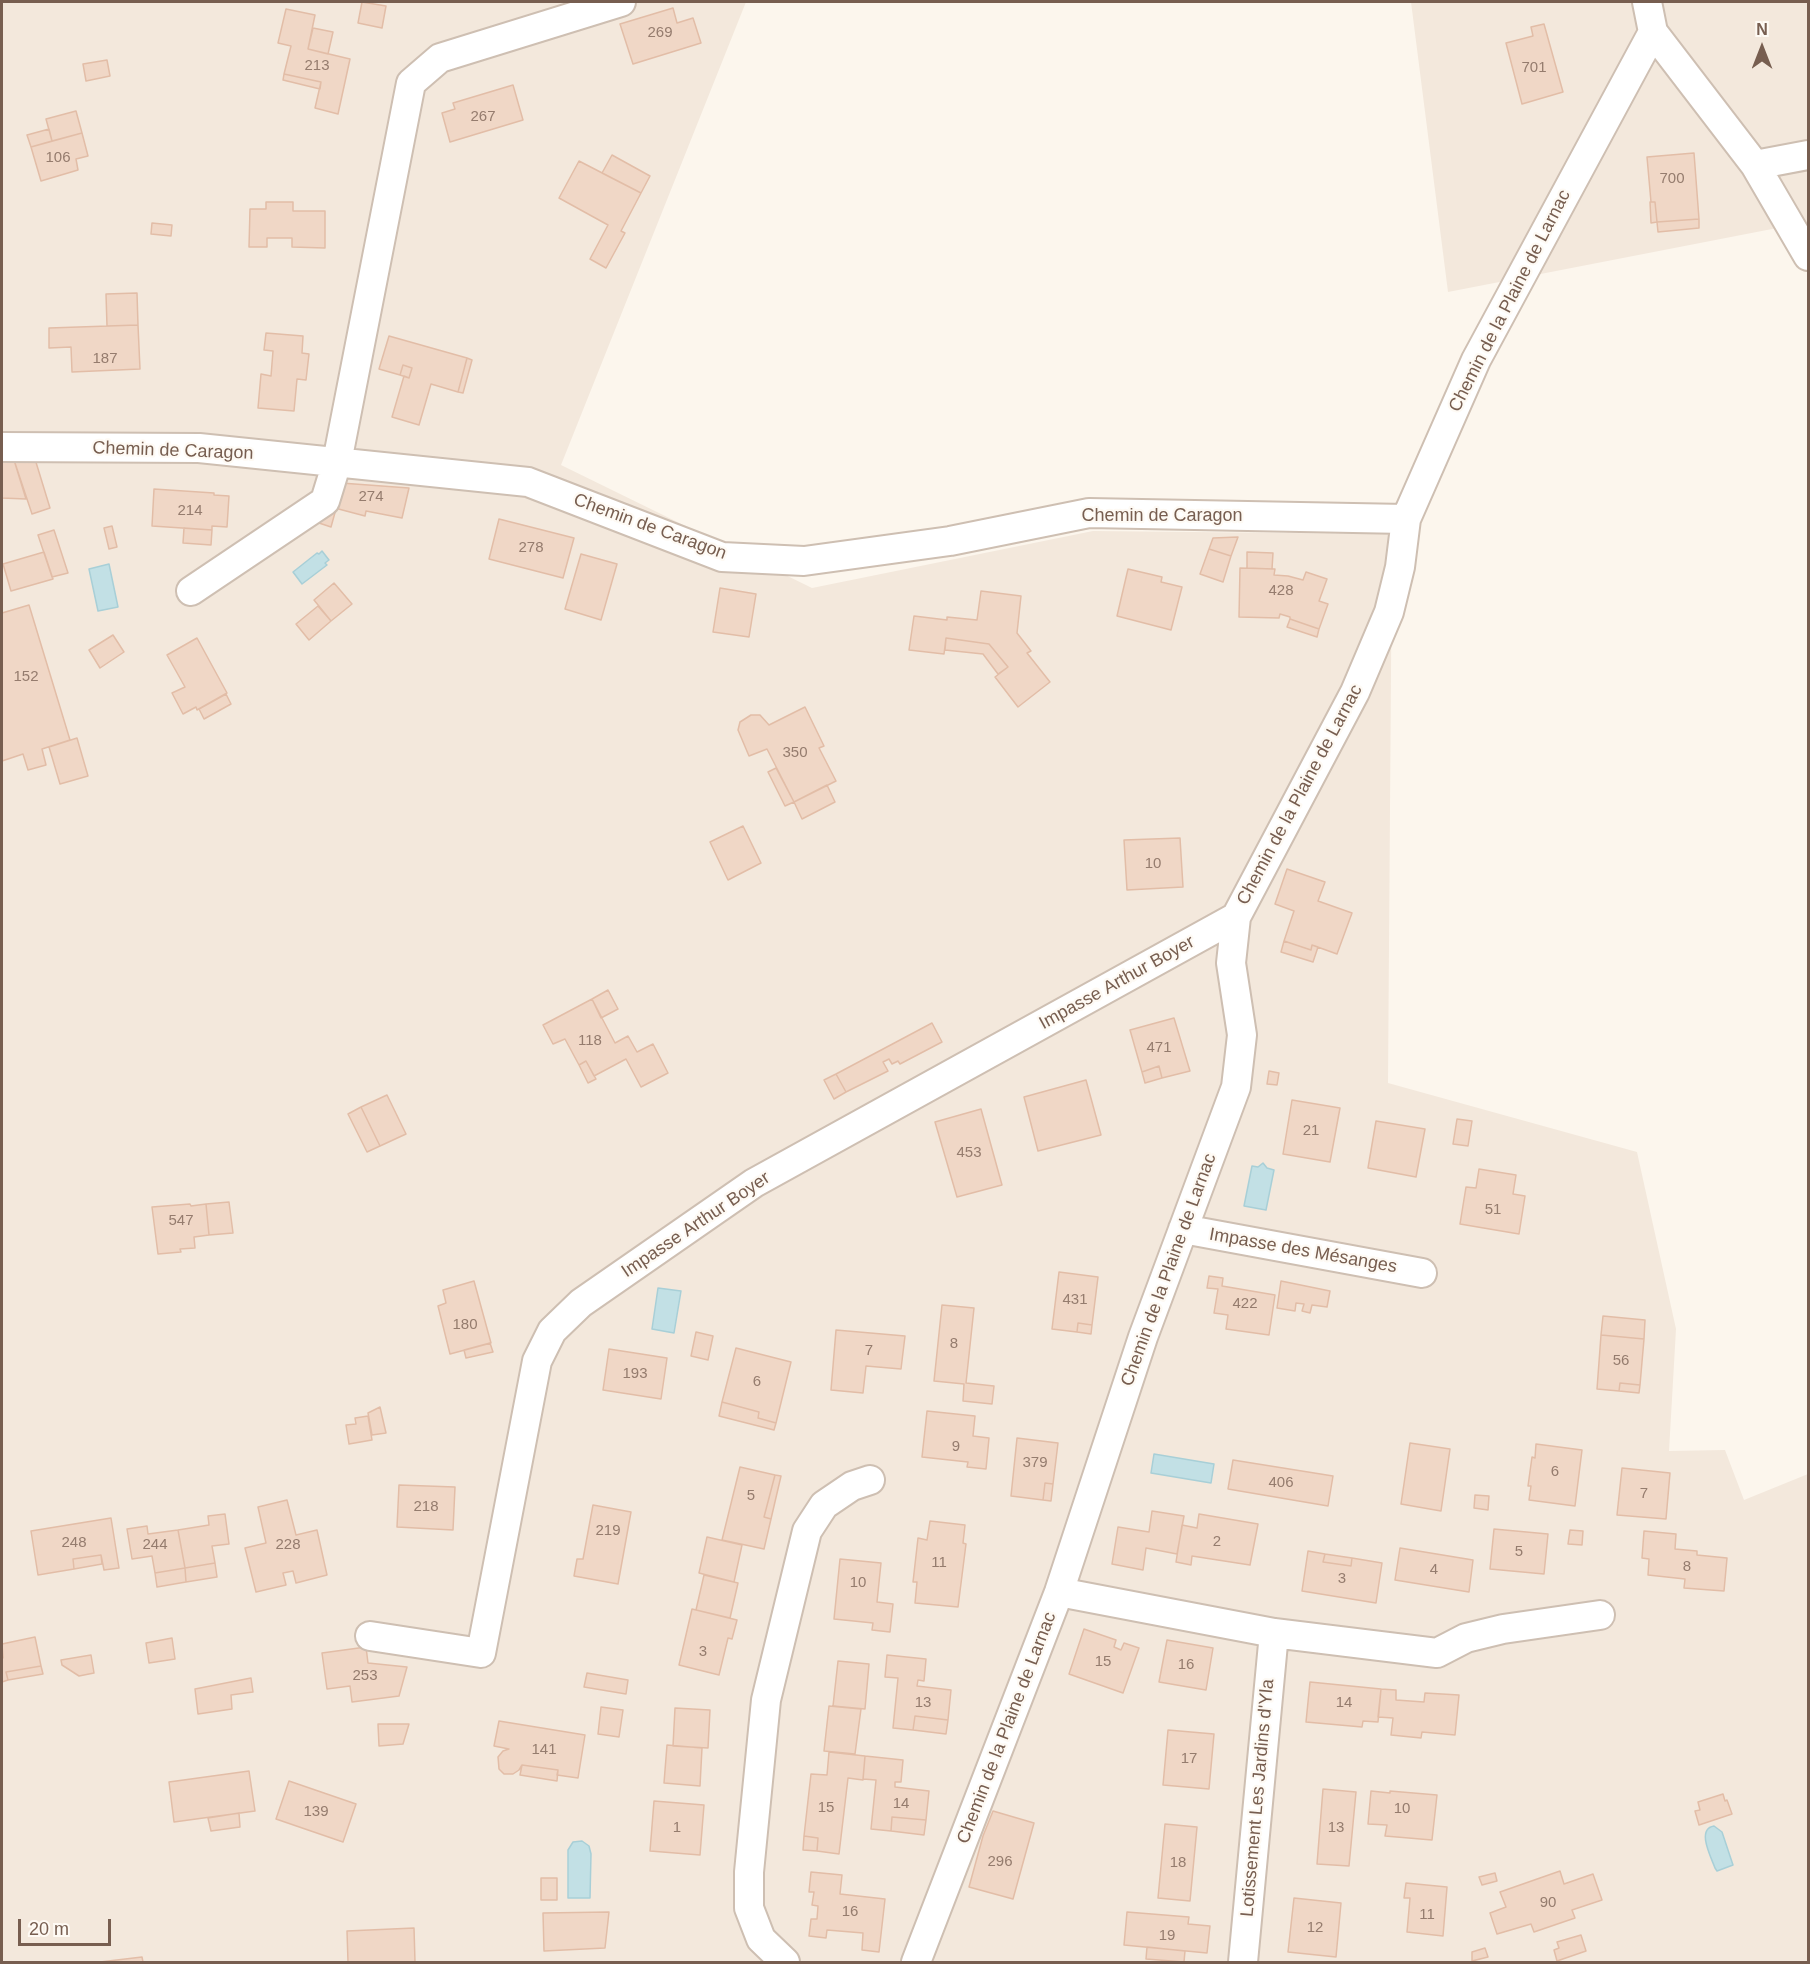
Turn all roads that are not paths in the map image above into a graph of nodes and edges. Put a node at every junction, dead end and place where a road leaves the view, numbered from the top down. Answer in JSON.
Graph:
{"nodes":[{"id":1,"x":621,"y":2,"type":"edge"},
{"id":2,"x":1647,"y":2,"type":"edge"},
{"id":3,"x":1653,"y":32,"type":"junction"},
{"id":4,"x":1809,"y":156,"type":"edge"},
{"id":5,"x":1755,"y":165,"type":"junction"},
{"id":6,"x":1809,"y":256,"type":"edge"},
{"id":7,"x":2,"y":447,"type":"edge"},
{"id":8,"x":337,"y":462,"type":"junction"},
{"id":9,"x":1406,"y":519,"type":"junction"},
{"id":10,"x":191,"y":591,"type":"dead end"},
{"id":11,"x":1236,"y":917,"type":"junction"},
{"id":12,"x":1183,"y":1228,"type":"junction"},
{"id":13,"x":1422,"y":1272,"type":"dead end"},
{"id":14,"x":870,"y":1480,"type":"dead end"},
{"id":15,"x":1059,"y":1592,"type":"junction"},
{"id":16,"x":1600,"y":1615,"type":"dead end"},
{"id":17,"x":1274,"y":1633,"type":"junction"},
{"id":18,"x":370,"y":1636,"type":"dead end"},
{"id":19,"x":785,"y":1962,"type":"edge"},
{"id":20,"x":916,"y":1962,"type":"edge"},
{"id":21,"x":1243,"y":1962,"type":"edge"}],
"edges":[{"from":1,"to":8,"type":"street"},
{"from":2,"to":3,"type":"street"},
{"from":3,"to":5,"type":"street"},
{"from":3,"to":9,"type":"street","name":"Chemin de la Plaine de Larnac"},
{"from":4,"to":5,"type":"street"},
{"from":5,"to":6,"type":"street"},
{"from":7,"to":8,"type":"street","name":"Chemin de Caragon"},
{"from":8,"to":9,"type":"street","name":"Chemin de Caragon"},
{"from":8,"to":10,"type":"street"},
{"from":9,"to":11,"type":"street","name":"Chemin de la Plaine de Larnac"},
{"from":11,"to":12,"type":"street","name":"Chemin de la Plaine de Larnac"},
{"from":11,"to":18,"type":"street","name":"Impasse Arthur Boyer"},
{"from":12,"to":13,"type":"street","name":"Impasse des Mésanges"},
{"from":12,"to":15,"type":"street","name":"Chemin de la Plaine de Larnac"},
{"from":14,"to":19,"type":"street"},
{"from":15,"to":17,"type":"street"},
{"from":15,"to":20,"type":"street","name":"Chemin de la Plaine de Larnac"},
{"from":16,"to":17,"type":"street"},
{"from":17,"to":21,"type":"street","name":"Lotissement Les Jardins d'Yla"}]}
